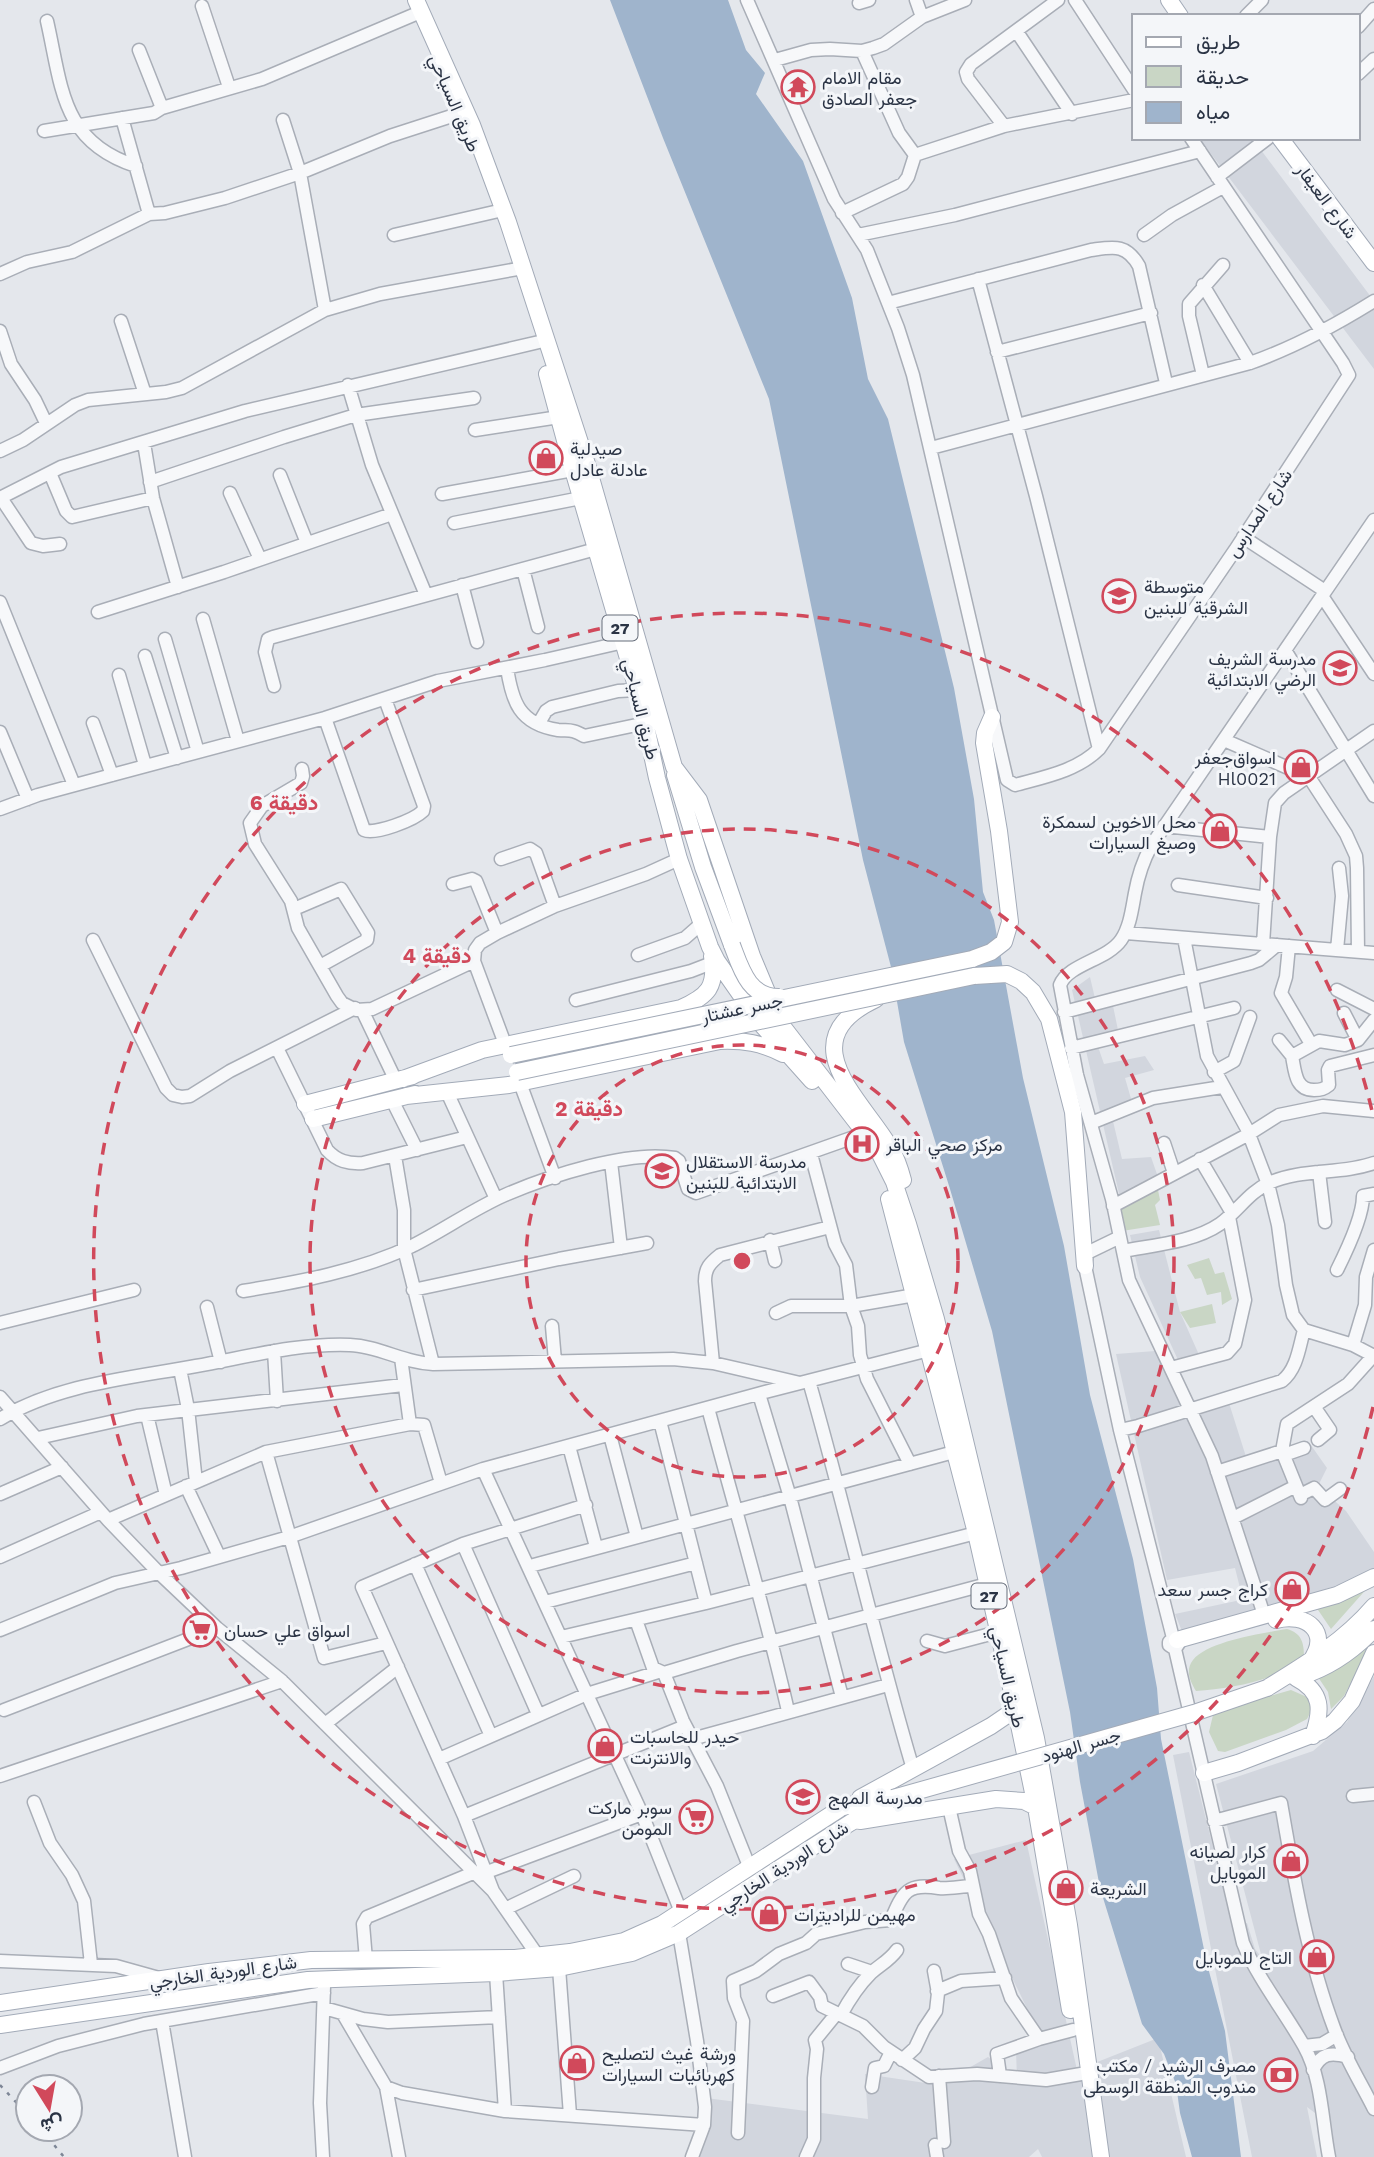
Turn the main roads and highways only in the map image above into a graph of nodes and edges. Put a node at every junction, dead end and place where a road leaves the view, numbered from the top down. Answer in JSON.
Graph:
{"nodes":[{"id":1,"x":416,"y":4,"type":"edge"},
{"id":2,"x":1280,"y":140,"type":"edge"},
{"id":3,"x":502,"y":206,"type":"junction"},
{"id":4,"x":1374,"y":262,"type":"edge"},
{"id":5,"x":530,"y":292,"type":"junction"},
{"id":6,"x":992,"y":717,"type":"road end"},
{"id":7,"x":670,"y":759,"type":"junction"},
{"id":8,"x":713,"y":957,"type":"junction"},
{"id":9,"x":894,"y":992,"type":"junction"},
{"id":10,"x":800,"y":996,"type":"junction"},
{"id":11,"x":508,"y":1050,"type":"junction"},
{"id":12,"x":799,"y":1066,"type":"junction"},
{"id":13,"x":519,"y":1078,"type":"junction"},
{"id":14,"x":399,"y":1098,"type":"junction"},
{"id":15,"x":305,"y":1104,"type":"road end"},
{"id":16,"x":313,"y":1119,"type":"road end"},
{"id":17,"x":1085,"y":1266,"type":"road end"},
{"id":18,"x":936,"y":1318,"type":"junction"},
{"id":19,"x":936,"y":1349,"type":"junction"},
{"id":20,"x":1374,"y":1577,"type":"edge"},
{"id":21,"x":1374,"y":1606,"type":"edge"},
{"id":22,"x":1374,"y":1629,"type":"edge"},
{"id":23,"x":1374,"y":1653,"type":"edge"},
{"id":24,"x":1310,"y":1662,"type":"junction"},
{"id":25,"x":1296,"y":1678,"type":"junction"},
{"id":26,"x":1267,"y":1688,"type":"junction"},
{"id":27,"x":1016,"y":1709,"type":"junction"},
{"id":28,"x":1313,"y":1736,"type":"junction"},
{"id":29,"x":1203,"y":1769,"type":"road end"},
{"id":30,"x":893,"y":1798,"type":"junction"},
{"id":31,"x":1036,"y":1807,"type":"junction"},
{"id":32,"x":835,"y":1812,"type":"junction"},
{"id":33,"x":844,"y":1826,"type":"junction"},
{"id":34,"x":1061,"y":1917,"type":"junction"},
{"id":35,"x":1064,"y":1938,"type":"junction"},
{"id":36,"x":311,"y":1960,"type":"junction"},
{"id":37,"x":362,"y":1960,"type":"junction"},
{"id":38,"x":352,"y":1978,"type":"junction"},
{"id":39,"x":308,"y":1980,"type":"junction"},
{"id":40,"x":0,"y":2003,"type":"edge"},
{"id":41,"x":0,"y":2025,"type":"edge"},
{"id":42,"x":1095,"y":2157,"type":"edge"},
{"id":43,"x":1101,"y":2157,"type":"edge"}],
"edges":[{"from":1,"to":3,"type":"main road","name":"طريق السياحي","number":"27"},
{"from":1,"to":3,"type":"main road","name":"طريق السياحي","number":"27"},
{"from":2,"to":4,"type":"main road","name":"شارع العيفار"},
{"from":3,"to":5,"type":"main road","name":"طريق السياحي","number":"27"},
{"from":5,"to":7,"type":"main road","name":"طريق السياحي","number":"27"},
{"from":5,"to":8,"type":"main road","name":"طريق السياحي","number":"27"},
{"from":6,"to":10,"type":"main road","name":"جسر عشتار","bridge":true},
{"from":7,"to":10,"type":"main road","bridge":true},
{"from":7,"to":18,"type":"main road","name":"طريق السياحي","number":"27"},
{"from":8,"to":11,"type":"main road"},
{"from":8,"to":12,"type":"main road","name":"طريق السياحي"},
{"from":9,"to":13,"type":"main road","name":"جسر عشتار","bridge":true},
{"from":9,"to":17,"type":"main road","name":"جسر عشتار","bridge":true},
{"from":9,"to":18,"type":"main road","bridge":true},
{"from":10,"to":11,"type":"main road","name":"جسر عشتار","bridge":true},
{"from":11,"to":15,"type":"main road"},
{"from":12,"to":13,"type":"main road"},
{"from":12,"to":19,"type":"main road","name":"طريق السياحي","number":"27"},
{"from":13,"to":14,"type":"main road"},
{"from":13,"to":14,"type":"main road"},
{"from":14,"to":16,"type":"main road"},
{"from":18,"to":19,"type":"main road","name":"طريق السياحي","number":"27"},
{"from":19,"to":27,"type":"main road","name":"طريق السياحي","number":"27"},
{"from":19,"to":34,"type":"main road","name":"طريق السياحي","number":"27"},
{"from":20,"to":24,"type":"main road"},
{"from":21,"to":24,"type":"main road"},
{"from":22,"to":25,"type":"main road"},
{"from":23,"to":28,"type":"main road"},
{"from":24,"to":26,"type":"main road"},
{"from":25,"to":26,"type":"main road"},
{"from":25,"to":28,"type":"main road"},
{"from":26,"to":30,"type":"main road","name":"جسر الهنود","bridge":true},
{"from":27,"to":31,"type":"main road","name":"طريق السياحي","number":"27"},
{"from":27,"to":32,"type":"main road"},
{"from":28,"to":29,"type":"main road"},
{"from":30,"to":32,"type":"main road","name":"شارع الوردية الخارجي"},
{"from":30,"to":33,"type":"main road","name":"شارع الوردية الخارجي"},
{"from":31,"to":33,"type":"main road"},
{"from":31,"to":34,"type":"main road","name":"طريق السياحي","number":"27"},
{"from":32,"to":33,"type":"main road"},
{"from":32,"to":37,"type":"main road","name":"شارع الوردية الخارجي"},
{"from":33,"to":38,"type":"main road","name":"شارع الوردية الخارجي"},
{"from":34,"to":35,"type":"main road","name":"طريق السياحي","number":"27"},
{"from":35,"to":42,"type":"main road","name":"طريق السياحي","number":"27"},
{"from":35,"to":43,"type":"main road","name":"طريق السياحي","number":"27"},
{"from":36,"to":37,"type":"main road","name":"شارع الوردية الخارجي"},
{"from":36,"to":39,"type":"main road"},
{"from":36,"to":40,"type":"main road","name":"شارع الوردية الخارجي"},
{"from":37,"to":38,"type":"main road"},
{"from":38,"to":39,"type":"main road","name":"شارع الوردية الخارجي"},
{"from":39,"to":41,"type":"main road","name":"شارع الوردية الخارجي"}]}
